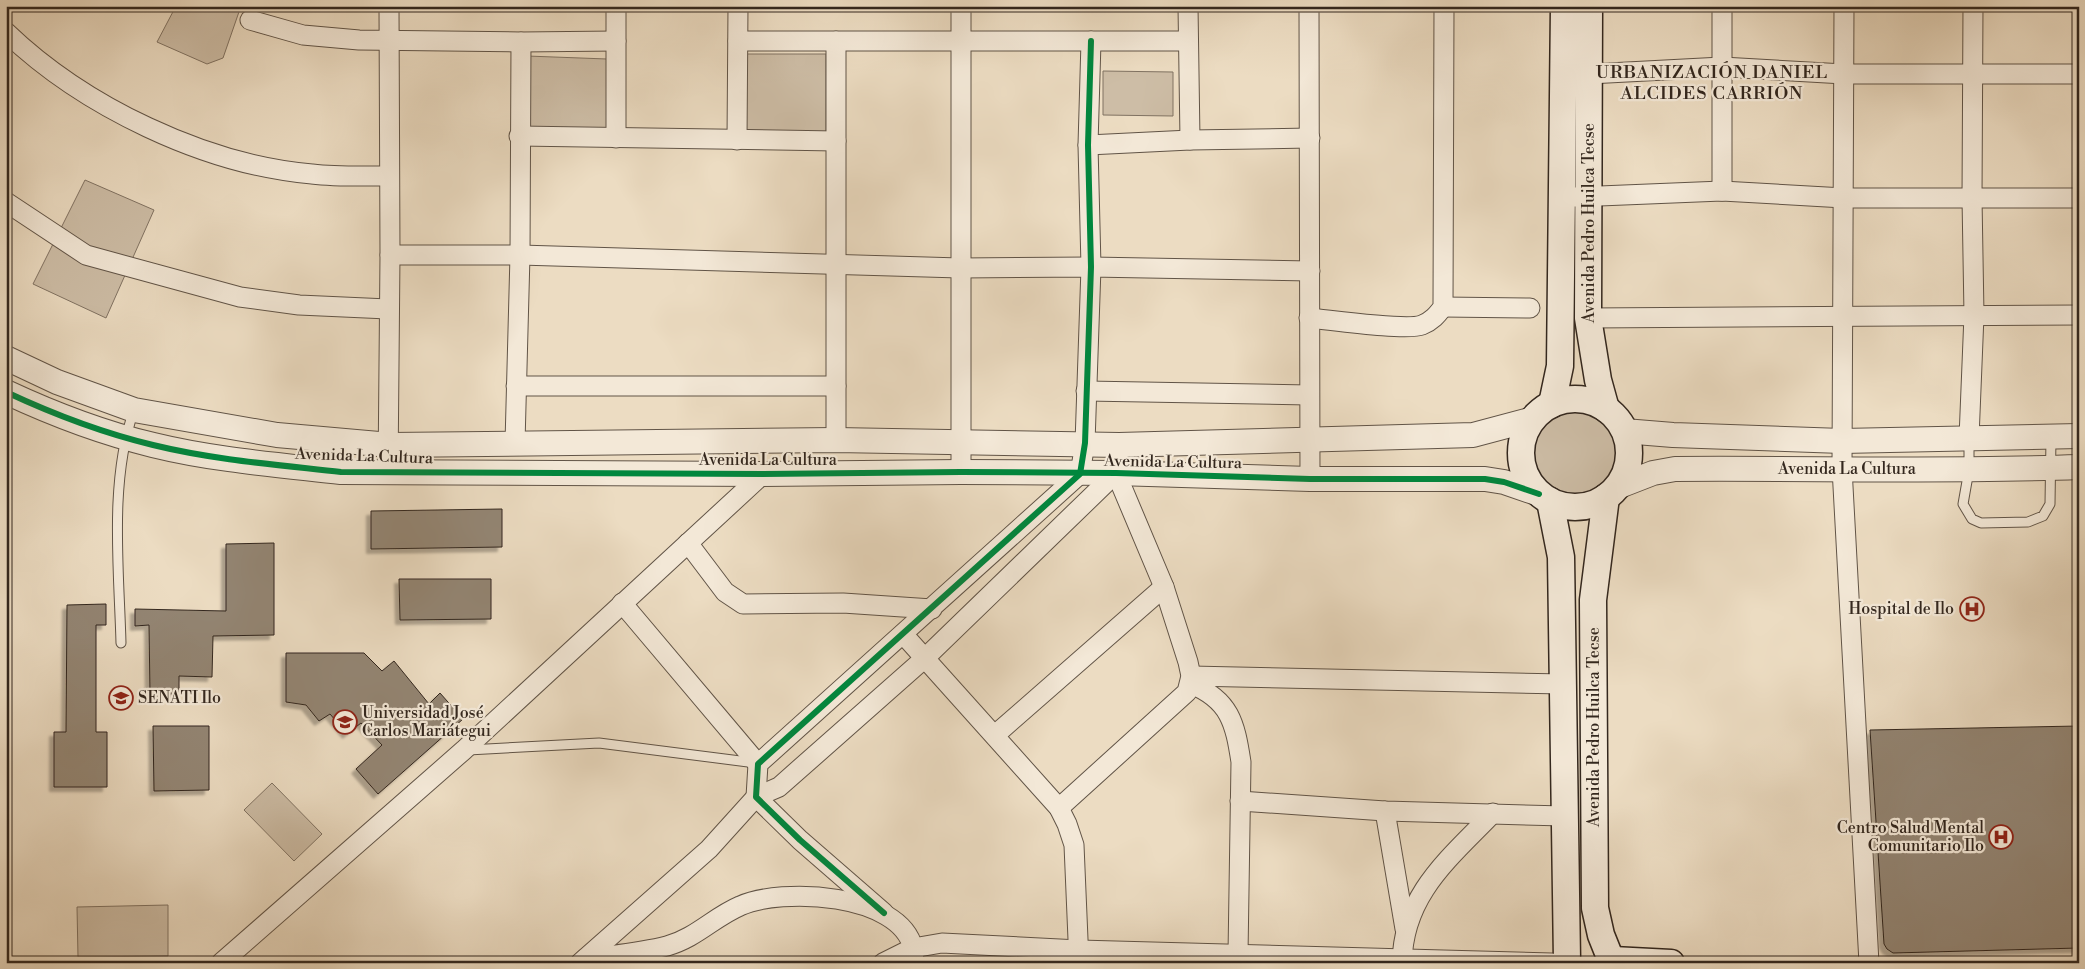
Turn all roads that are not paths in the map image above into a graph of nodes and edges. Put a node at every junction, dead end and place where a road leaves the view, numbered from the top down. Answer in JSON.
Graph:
{"nodes":[{"id":1,"x":389,"y":6,"type":"edge"},
{"id":2,"x":616,"y":6,"type":"edge"},
{"id":3,"x":738,"y":6,"type":"edge"},
{"id":4,"x":961,"y":6,"type":"edge"},
{"id":5,"x":1188,"y":6,"type":"edge"},
{"id":6,"x":1309,"y":6,"type":"edge"},
{"id":7,"x":1444,"y":6,"type":"edge"},
{"id":8,"x":1564,"y":6,"type":"edge"},
{"id":9,"x":1589,"y":6,"type":"edge"},
{"id":10,"x":1722,"y":6,"type":"edge"},
{"id":11,"x":1844,"y":6,"type":"edge"},
{"id":12,"x":1973,"y":6,"type":"edge"},
{"id":13,"x":250,"y":20,"type":"dead end"},
{"id":14,"x":6,"y":32,"type":"edge"},
{"id":15,"x":389,"y":41,"type":"junction"},
{"id":16,"x":616,"y":41,"type":"junction"},
{"id":17,"x":738,"y":41,"type":"junction"},
{"id":18,"x":836,"y":41,"type":"junction"},
{"id":19,"x":961,"y":41,"type":"junction"},
{"id":20,"x":1091,"y":41,"type":"junction"},
{"id":21,"x":1188,"y":41,"type":"junction"},
{"id":22,"x":521,"y":42,"type":"junction"},
{"id":23,"x":1722,"y":67,"type":"junction"},
{"id":24,"x":1589,"y":74,"type":"junction"},
{"id":25,"x":1844,"y":74,"type":"junction"},
{"id":26,"x":1973,"y":74,"type":"junction"},
{"id":27,"x":2079,"y":74,"type":"edge"},
{"id":28,"x":520,"y":136,"type":"junction"},
{"id":29,"x":616,"y":138,"type":"junction"},
{"id":30,"x":1310,"y":138,"type":"junction"},
{"id":31,"x":737,"y":140,"type":"junction"},
{"id":32,"x":1190,"y":140,"type":"junction"},
{"id":33,"x":836,"y":142,"type":"junction"},
{"id":34,"x":1088,"y":145,"type":"junction"},
{"id":35,"x":389,"y":176,"type":"junction"},
{"id":36,"x":1722,"y":190,"type":"junction"},
{"id":37,"x":1562,"y":197,"type":"junction"},
{"id":38,"x":1589,"y":198,"type":"junction"},
{"id":39,"x":1844,"y":198,"type":"junction"},
{"id":40,"x":1972,"y":198,"type":"junction"},
{"id":41,"x":2079,"y":198,"type":"edge"},
{"id":42,"x":6,"y":202,"type":"edge"},
{"id":43,"x":520,"y":254,"type":"junction"},
{"id":44,"x":390,"y":255,"type":"junction"},
{"id":45,"x":835,"y":265,"type":"junction"},
{"id":46,"x":1091,"y":267,"type":"junction"},
{"id":47,"x":960,"y":268,"type":"junction"},
{"id":48,"x":1310,"y":271,"type":"junction"},
{"id":49,"x":1442,"y":307,"type":"junction"},
{"id":50,"x":388,"y":308,"type":"junction"},
{"id":51,"x":1530,"y":308,"type":"dead end"},
{"id":52,"x":1974,"y":315,"type":"junction"},
{"id":53,"x":2079,"y":315,"type":"edge"},
{"id":54,"x":1844,"y":317,"type":"junction"},
{"id":55,"x":1309,"y":318,"type":"junction"},
{"id":56,"x":1588,"y":318,"type":"junction"},
{"id":57,"x":6,"y":358,"type":"edge"},
{"id":58,"x":516,"y":386,"type":"junction"},
{"id":59,"x":836,"y":386,"type":"junction"},
{"id":60,"x":1086,"y":391,"type":"junction"},
{"id":61,"x":6,"y":392,"type":"edge"},
{"id":62,"x":1308,"y":395,"type":"junction"},
{"id":63,"x":1606,"y":409,"type":"junction"},
{"id":64,"x":134,"y":410,"type":"junction"},
{"id":65,"x":1543,"y":412,"type":"junction"},
{"id":66,"x":1624,"y":431,"type":"junction"},
{"id":67,"x":2051,"y":436,"type":"junction"},
{"id":68,"x":2079,"y":436,"type":"edge"},
{"id":69,"x":124,"y":437,"type":"junction"},
{"id":70,"x":1968,"y":438,"type":"junction"},
{"id":71,"x":836,"y":440,"type":"junction"},
{"id":72,"x":1308,"y":440,"type":"junction"},
{"id":73,"x":1842,"y":441,"type":"junction"},
{"id":74,"x":962,"y":442,"type":"junction"},
{"id":75,"x":515,"y":443,"type":"junction"},
{"id":76,"x":1085,"y":444,"type":"junction"},
{"id":77,"x":390,"y":445,"type":"junction"},
{"id":78,"x":1120,"y":445,"type":"junction"},
{"id":79,"x":2079,"y":466,"type":"edge"},
{"id":80,"x":1842,"y":468,"type":"junction"},
{"id":81,"x":2051,"y":468,"type":"junction"},
{"id":82,"x":1969,"y":470,"type":"junction"},
{"id":83,"x":961,"y":472,"type":"junction"},
{"id":84,"x":388,"y":473,"type":"junction"},
{"id":85,"x":1116,"y":473,"type":"junction"},
{"id":86,"x":763,"y":474,"type":"junction"},
{"id":87,"x":1080,"y":474,"type":"junction"},
{"id":88,"x":1310,"y":479,"type":"junction"},
{"id":89,"x":1612,"y":492,"type":"junction"},
{"id":90,"x":1545,"y":498,"type":"junction"},
{"id":91,"x":688,"y":543,"type":"junction"},
{"id":92,"x":1164,"y":587,"type":"junction"},
{"id":93,"x":622,"y":603,"type":"junction"},
{"id":94,"x":932,"y":609,"type":"junction"},
{"id":95,"x":904,"y":634,"type":"junction"},
{"id":96,"x":121,"y":643,"type":"dead end"},
{"id":97,"x":925,"y":658,"type":"junction"},
{"id":98,"x":1191,"y":680,"type":"junction"},
{"id":99,"x":1564,"y":684,"type":"junction"},
{"id":100,"x":995,"y":735,"type":"junction"},
{"id":101,"x":464,"y":750,"type":"junction"},
{"id":102,"x":758,"y":764,"type":"junction"},
{"id":103,"x":756,"y":797,"type":"junction"},
{"id":104,"x":1240,"y":801,"type":"junction"},
{"id":105,"x":1059,"y":808,"type":"junction"},
{"id":106,"x":1384,"y":811,"type":"junction"},
{"id":107,"x":1493,"y":813,"type":"junction"},
{"id":108,"x":1564,"y":816,"type":"junction"},
{"id":109,"x":884,"y":913,"type":"junction"},
{"id":110,"x":1405,"y":933,"type":"junction"},
{"id":111,"x":1238,"y":954,"type":"junction"},
{"id":112,"x":913,"y":955,"type":"edge"},
{"id":113,"x":1079,"y":956,"type":"edge"},
{"id":114,"x":1286,"y":959,"type":"edge"},
{"id":115,"x":1612,"y":959,"type":"edge"},
{"id":116,"x":582,"y":961,"type":"edge"},
{"id":117,"x":1402,"y":961,"type":"edge"},
{"id":118,"x":224,"y":962,"type":"edge"},
{"id":119,"x":1562,"y":962,"type":"edge"},
{"id":120,"x":883,"y":963,"type":"edge"},
{"id":121,"x":1671,"y":963,"type":"edge"},
{"id":122,"x":1869,"y":963,"type":"edge"}],
"edges":[{"from":1,"to":15,"type":"street"},
{"from":2,"to":16,"type":"street"},
{"from":3,"to":17,"type":"street"},
{"from":4,"to":19,"type":"street"},
{"from":5,"to":21,"type":"street"},
{"from":6,"to":30,"type":"street"},
{"from":7,"to":49,"type":"street"},
{"from":8,"to":37,"type":"main road","name":"Avenida Pedro Huilca Tecse"},
{"from":9,"to":24,"type":"main road","name":"Avenida Pedro Huilca Tecse"},
{"from":10,"to":23,"type":"street"},
{"from":11,"to":25,"type":"street"},
{"from":12,"to":26,"type":"street"},
{"from":13,"to":15,"type":"street"},
{"from":14,"to":35,"type":"street"},
{"from":15,"to":22,"type":"street"},
{"from":15,"to":35,"type":"street"},
{"from":16,"to":22,"type":"street"},
{"from":16,"to":29,"type":"street"},
{"from":17,"to":18,"type":"street"},
{"from":17,"to":31,"type":"street"},
{"from":18,"to":19,"type":"street"},
{"from":18,"to":33,"type":"street"},
{"from":19,"to":20,"type":"street"},
{"from":19,"to":47,"type":"street"},
{"from":20,"to":21,"type":"street"},
{"from":20,"to":34,"type":"street"},
{"from":21,"to":32,"type":"street"},
{"from":22,"to":28,"type":"street"},
{"from":23,"to":24,"type":"street"},
{"from":23,"to":25,"type":"street"},
{"from":23,"to":36,"type":"street"},
{"from":24,"to":38,"type":"main road","name":"Avenida Pedro Huilca Tecse"},
{"from":25,"to":26,"type":"street"},
{"from":25,"to":39,"type":"street"},
{"from":26,"to":27,"type":"street"},
{"from":26,"to":40,"type":"street"},
{"from":28,"to":29,"type":"street"},
{"from":28,"to":43,"type":"street"},
{"from":29,"to":31,"type":"street"},
{"from":30,"to":32,"type":"street"},
{"from":30,"to":48,"type":"street"},
{"from":31,"to":33,"type":"street"},
{"from":32,"to":34,"type":"street"},
{"from":33,"to":45,"type":"street"},
{"from":34,"to":46,"type":"street"},
{"from":35,"to":44,"type":"street"},
{"from":36,"to":38,"type":"street"},
{"from":36,"to":39,"type":"street"},
{"from":37,"to":38,"type":"street"},
{"from":37,"to":65,"type":"main road","name":"Avenida Pedro Huilca Tecse"},
{"from":38,"to":56,"type":"main road","name":"Avenida Pedro Huilca Tecse"},
{"from":39,"to":40,"type":"street"},
{"from":39,"to":54,"type":"street"},
{"from":40,"to":41,"type":"street"},
{"from":40,"to":52,"type":"street"},
{"from":42,"to":50,"type":"street"},
{"from":43,"to":44,"type":"street"},
{"from":43,"to":45,"type":"street"},
{"from":43,"to":58,"type":"street"},
{"from":44,"to":50,"type":"street"},
{"from":45,"to":47,"type":"street"},
{"from":45,"to":59,"type":"street"},
{"from":46,"to":47,"type":"street"},
{"from":46,"to":48,"type":"street"},
{"from":46,"to":60,"type":"street"},
{"from":47,"to":74,"type":"street"},
{"from":48,"to":55,"type":"street"},
{"from":49,"to":51,"type":"street"},
{"from":49,"to":55,"type":"street"},
{"from":50,"to":77,"type":"street"},
{"from":52,"to":53,"type":"street"},
{"from":52,"to":54,"type":"street"},
{"from":52,"to":70,"type":"street"},
{"from":54,"to":56,"type":"street"},
{"from":54,"to":73,"type":"street"},
{"from":55,"to":62,"type":"street"},
{"from":56,"to":63,"type":"main road","name":"Avenida Pedro Huilca Tecse"},
{"from":57,"to":64,"type":"street","name":"Avenida La Cultura"},
{"from":58,"to":59,"type":"street"},
{"from":58,"to":75,"type":"street"},
{"from":59,"to":71,"type":"street"},
{"from":60,"to":62,"type":"street"},
{"from":60,"to":76,"type":"street"},
{"from":61,"to":69,"type":"street","name":"Avenida La Cultura"},
{"from":62,"to":72,"type":"street"},
{"from":63,"to":65,"type":"main road"},
{"from":63,"to":66,"type":"main road"},
{"from":64,"to":69,"type":"lane"},
{"from":64,"to":77,"type":"street","name":"Avenida La Cultura"},
{"from":65,"to":72,"type":"street","name":"Avenida La Cultura"},
{"from":65,"to":90,"type":"main road"},
{"from":66,"to":73,"type":"street","name":"Avenida La Cultura"},
{"from":66,"to":89,"type":"main road"},
{"from":67,"to":68,"type":"street","name":"Avenida La Cultura"},
{"from":67,"to":70,"type":"street","name":"Avenida La Cultura"},
{"from":67,"to":81,"type":"lane"},
{"from":69,"to":84,"type":"street","name":"Avenida La Cultura"},
{"from":69,"to":96,"type":"lane"},
{"from":70,"to":73,"type":"street","name":"Avenida La Cultura"},
{"from":70,"to":82,"type":"lane"},
{"from":71,"to":74,"type":"street","name":"Avenida La Cultura"},
{"from":71,"to":75,"type":"street","name":"Avenida La Cultura"},
{"from":72,"to":78,"type":"street","name":"Avenida La Cultura"},
{"from":72,"to":88,"type":"street"},
{"from":73,"to":80,"type":"street"},
{"from":74,"to":76,"type":"street","name":"Avenida La Cultura"},
{"from":74,"to":83,"type":"street"},
{"from":75,"to":77,"type":"street","name":"Avenida La Cultura"},
{"from":76,"to":78,"type":"street","name":"Avenida La Cultura"},
{"from":76,"to":87,"type":"street"},
{"from":77,"to":84,"type":"street"},
{"from":78,"to":85,"type":"street"},
{"from":79,"to":81,"type":"street","name":"Avenida La Cultura"},
{"from":80,"to":82,"type":"street","name":"Avenida La Cultura"},
{"from":80,"to":89,"type":"street","name":"Avenida La Cultura"},
{"from":80,"to":122,"type":"street"},
{"from":81,"to":82,"type":"street","name":"Avenida La Cultura"},
{"from":81,"to":82,"type":"lane"},
{"from":83,"to":86,"type":"street","name":"Avenida La Cultura"},
{"from":83,"to":87,"type":"street","name":"Avenida La Cultura"},
{"from":84,"to":86,"type":"street","name":"Avenida La Cultura"},
{"from":85,"to":87,"type":"street","name":"Avenida La Cultura"},
{"from":85,"to":88,"type":"street","name":"Avenida La Cultura"},
{"from":85,"to":92,"type":"street"},
{"from":85,"to":97,"type":"street"},
{"from":86,"to":91,"type":"street"},
{"from":87,"to":94,"type":"street"},
{"from":88,"to":90,"type":"street","name":"Avenida La Cultura"},
{"from":89,"to":90,"type":"main road"},
{"from":89,"to":115,"type":"main road","name":"Avenida Pedro Huilca Tecse"},
{"from":90,"to":99,"type":"main road","name":"Avenida Pedro Huilca Tecse"},
{"from":91,"to":93,"type":"street"},
{"from":91,"to":94,"type":"street"},
{"from":92,"to":98,"type":"street"},
{"from":92,"to":100,"type":"street"},
{"from":93,"to":101,"type":"street"},
{"from":93,"to":102,"type":"street"},
{"from":94,"to":95,"type":"street"},
{"from":95,"to":97,"type":"street"},
{"from":95,"to":102,"type":"street"},
{"from":97,"to":100,"type":"street"},
{"from":97,"to":103,"type":"street"},
{"from":98,"to":99,"type":"street"},
{"from":98,"to":104,"type":"street"},
{"from":98,"to":105,"type":"street"},
{"from":99,"to":108,"type":"main road","name":"Avenida Pedro Huilca Tecse"},
{"from":100,"to":105,"type":"street"},
{"from":101,"to":102,"type":"lane"},
{"from":101,"to":118,"type":"street"},
{"from":102,"to":103,"type":"street"},
{"from":103,"to":109,"type":"street"},
{"from":103,"to":116,"type":"street"},
{"from":104,"to":106,"type":"street"},
{"from":104,"to":111,"type":"street"},
{"from":105,"to":113,"type":"street"},
{"from":106,"to":107,"type":"street"},
{"from":106,"to":110,"type":"street"},
{"from":107,"to":108,"type":"street"},
{"from":107,"to":110,"type":"street"},
{"from":108,"to":119,"type":"main road","name":"Avenida Pedro Huilca Tecse"},
{"from":109,"to":112,"type":"street"},
{"from":109,"to":116,"type":"street"},
{"from":110,"to":117,"type":"street"},
{"from":111,"to":113,"type":"street"},
{"from":111,"to":114,"type":"street"},
{"from":112,"to":113,"type":"street"},
{"from":112,"to":120,"type":"street"},
{"from":114,"to":117,"type":"street"},
{"from":115,"to":119,"type":"main road"},
{"from":115,"to":121,"type":"main road"},
{"from":117,"to":119,"type":"street"}]}
